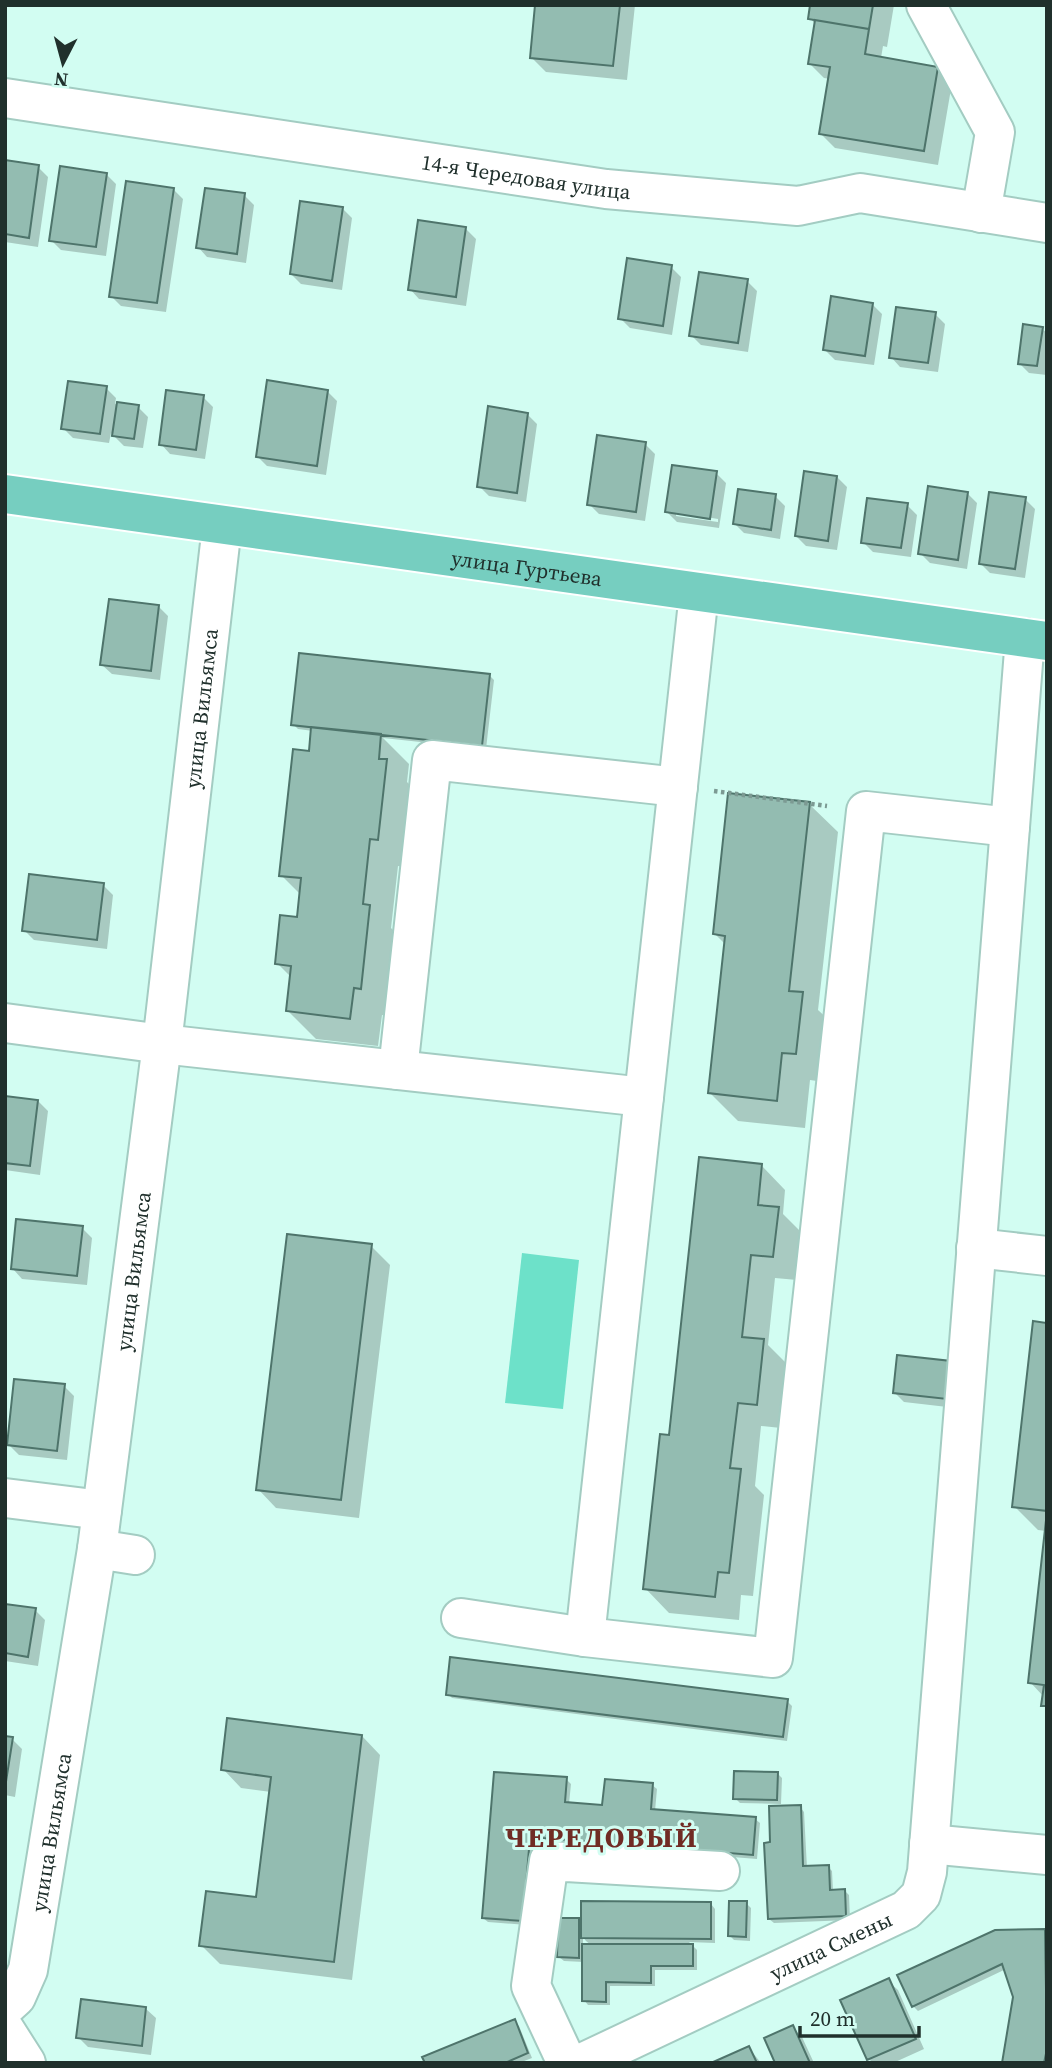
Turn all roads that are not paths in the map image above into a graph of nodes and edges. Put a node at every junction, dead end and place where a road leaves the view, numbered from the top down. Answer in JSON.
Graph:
{"nodes":[{"id":1,"x":926,"y":5,"type":"edge"},
{"id":2,"x":5,"y":98,"type":"edge"},
{"id":3,"x":981,"y":213,"type":"junction"},
{"id":4,"x":1047,"y":223,"type":"edge"},
{"id":5,"x":5,"y":494,"type":"edge"},
{"id":6,"x":222,"y":526,"type":"junction"},
{"id":7,"x":699,"y":593,"type":"junction"},
{"id":8,"x":1036,"y":640,"type":"edge"},
{"id":9,"x":678,"y":787,"type":"junction"},
{"id":10,"x":1010,"y":827,"type":"junction"},
{"id":11,"x":5,"y":1023,"type":"edge"},
{"id":12,"x":162,"y":1044,"type":"junction"},
{"id":13,"x":398,"y":1070,"type":"junction"},
{"id":14,"x":644,"y":1097,"type":"junction"},
{"id":15,"x":976,"y":1248,"type":"junction"},
{"id":16,"x":1047,"y":1256,"type":"edge"},
{"id":17,"x":5,"y":1498,"type":"edge"},
{"id":18,"x":102,"y":1510,"type":"junction"},
{"id":19,"x":97,"y":1549,"type":"junction"},
{"id":20,"x":135,"y":1555,"type":"dead end"},
{"id":21,"x":461,"y":1618,"type":"dead end"},
{"id":22,"x":585,"y":1637,"type":"junction"},
{"id":23,"x":929,"y":1844,"type":"junction"},
{"id":24,"x":1047,"y":1855,"type":"edge"},
{"id":25,"x":720,"y":1871,"type":"dead end"},
{"id":26,"x":5,"y":2007,"type":"edge"},
{"id":27,"x":5,"y":2030,"type":"edge"},
{"id":28,"x":26,"y":2063,"type":"edge"},
{"id":29,"x":567,"y":2063,"type":"edge"},
{"id":30,"x":582,"y":2063,"type":"edge"}],
"edges":[{"from":1,"to":3,"type":"street"},
{"from":2,"to":3,"type":"street","name":"14-я Чередовая улица"},
{"from":3,"to":4,"type":"street","name":"14-я Чередовая улица"},
{"from":5,"to":6,"type":"main road","name":"улица Гуртьева"},
{"from":6,"to":7,"type":"main road","name":"улица Гуртьева"},
{"from":6,"to":12,"type":"street","name":"улица Вильямса"},
{"from":7,"to":8,"type":"main road","name":"улица Гуртьева"},
{"from":7,"to":9,"type":"street"},
{"from":8,"to":10,"type":"street","name":"улица Смены"},
{"from":9,"to":13,"type":"street"},
{"from":9,"to":14,"type":"street"},
{"from":10,"to":15,"type":"street","name":"улица Смены"},
{"from":10,"to":22,"type":"street"},
{"from":11,"to":12,"type":"street"},
{"from":12,"to":13,"type":"street"},
{"from":12,"to":18,"type":"street","name":"улица Вильямса"},
{"from":13,"to":14,"type":"street"},
{"from":14,"to":22,"type":"street"},
{"from":15,"to":16,"type":"street"},
{"from":15,"to":23,"type":"street","name":"улица Смены"},
{"from":17,"to":18,"type":"street"},
{"from":18,"to":19,"type":"street","name":"улица Вильямса"},
{"from":19,"to":20,"type":"street"},
{"from":19,"to":26,"type":"street","name":"улица Вильямса"},
{"from":21,"to":22,"type":"street"},
{"from":23,"to":24,"type":"street"},
{"from":23,"to":30,"type":"street","name":"улица Смены"},
{"from":25,"to":29,"type":"street"},
{"from":27,"to":28,"type":"street"}]}
